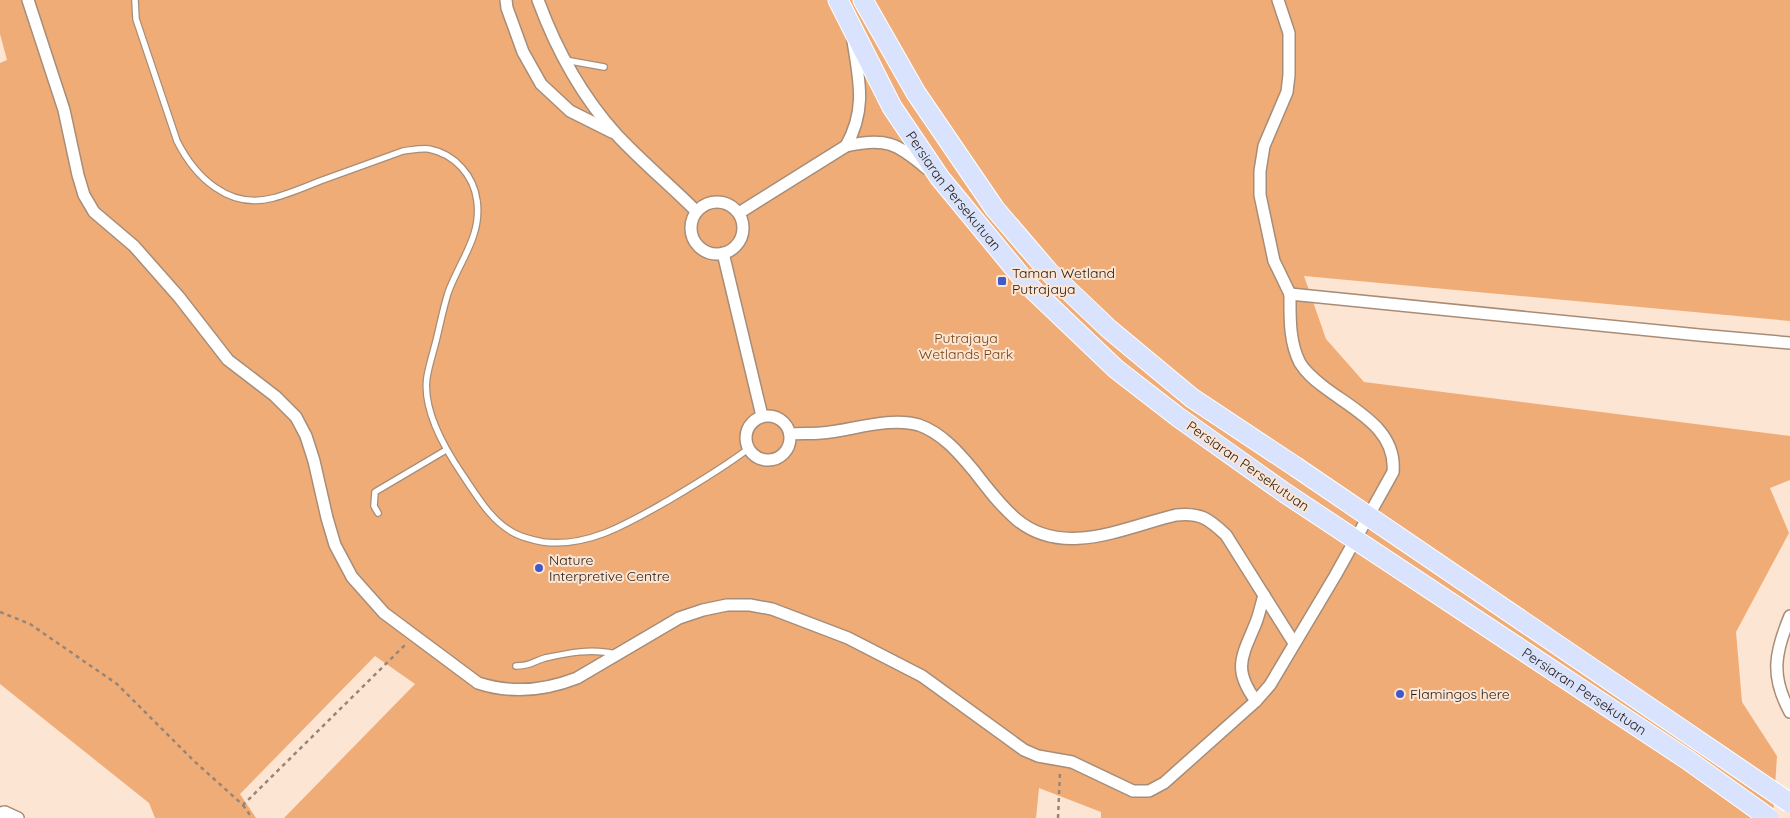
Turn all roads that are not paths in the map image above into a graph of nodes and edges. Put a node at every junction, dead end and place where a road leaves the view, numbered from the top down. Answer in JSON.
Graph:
{"nodes":[{"id":1,"x":28,"y":0,"type":"edge"},
{"id":2,"x":134,"y":0,"type":"edge"},
{"id":3,"x":506,"y":0,"type":"edge"},
{"id":4,"x":538,"y":0,"type":"edge"},
{"id":5,"x":838,"y":0,"type":"edge"},
{"id":6,"x":864,"y":0,"type":"edge"},
{"id":7,"x":1278,"y":0,"type":"edge"},
{"id":8,"x":850,"y":24,"type":"junction"},
{"id":9,"x":563,"y":60,"type":"junction"},
{"id":10,"x":604,"y":67,"type":"dead end"},
{"id":11,"x":616,"y":134,"type":"junction"},
{"id":12,"x":846,"y":146,"type":"junction"},
{"id":13,"x":940,"y":178,"type":"junction"},
{"id":14,"x":696,"y":211,"type":"junction"},
{"id":15,"x":739,"y":213,"type":"junction"},
{"id":16,"x":723,"y":254,"type":"junction"},
{"id":17,"x":1290,"y":294,"type":"junction"},
{"id":18,"x":1790,"y":343,"type":"edge"},
{"id":19,"x":762,"y":416,"type":"junction"},
{"id":20,"x":790,"y":434,"type":"junction"},
{"id":21,"x":748,"y":449,"type":"junction"},
{"id":22,"x":446,"y":450,"type":"junction"},
{"id":23,"x":378,"y":514,"type":"dead end"},
{"id":24,"x":1264,"y":595,"type":"junction"},
{"id":25,"x":1790,"y":616,"type":"edge"},
{"id":26,"x":1294,"y":643,"type":"junction"},
{"id":27,"x":619,"y":655,"type":"junction"},
{"id":28,"x":516,"y":666,"type":"dead end"},
{"id":29,"x":1256,"y":701,"type":"junction"},
{"id":30,"x":1790,"y":712,"type":"edge"},
{"id":31,"x":1790,"y":804,"type":"edge"},
{"id":32,"x":0,"y":812,"type":"edge"},
{"id":33,"x":18,"y":818,"type":"edge"},
{"id":34,"x":1769,"y":818,"type":"edge"}],
"edges":[{"from":1,"to":27,"type":"street"},
{"from":2,"to":22,"type":"lane"},
{"from":3,"to":11,"type":"street"},
{"from":4,"to":9,"type":"street"},
{"from":5,"to":8,"type":"main road","name":"Persiaran Persekutuan"},
{"from":6,"to":31,"type":"main road","name":"Persiaran Persekutuan","bridge":true},
{"from":7,"to":17,"type":"street"},
{"from":8,"to":12,"type":"street"},
{"from":8,"to":13,"type":"main road","name":"Persiaran Persekutuan"},
{"from":9,"to":10,"type":"lane"},
{"from":9,"to":11,"type":"street"},
{"from":11,"to":14,"type":"street"},
{"from":12,"to":13,"type":"street"},
{"from":12,"to":15,"type":"street"},
{"from":13,"to":34,"type":"main road","name":"Persiaran Persekutuan","bridge":true},
{"from":14,"to":15,"type":"street"},
{"from":14,"to":16,"type":"street"},
{"from":15,"to":16,"type":"street"},
{"from":16,"to":19,"type":"street"},
{"from":17,"to":18,"type":"street"},
{"from":17,"to":26,"type":"street"},
{"from":19,"to":20,"type":"street"},
{"from":19,"to":21,"type":"street"},
{"from":20,"to":21,"type":"street"},
{"from":20,"to":24,"type":"street"},
{"from":21,"to":22,"type":"lane"},
{"from":22,"to":23,"type":"lane"},
{"from":24,"to":26,"type":"street"},
{"from":24,"to":29,"type":"street"},
{"from":25,"to":30,"type":"street"},
{"from":26,"to":29,"type":"street"},
{"from":27,"to":28,"type":"lane"},
{"from":27,"to":29,"type":"street"},
{"from":32,"to":33,"type":"street"}]}
